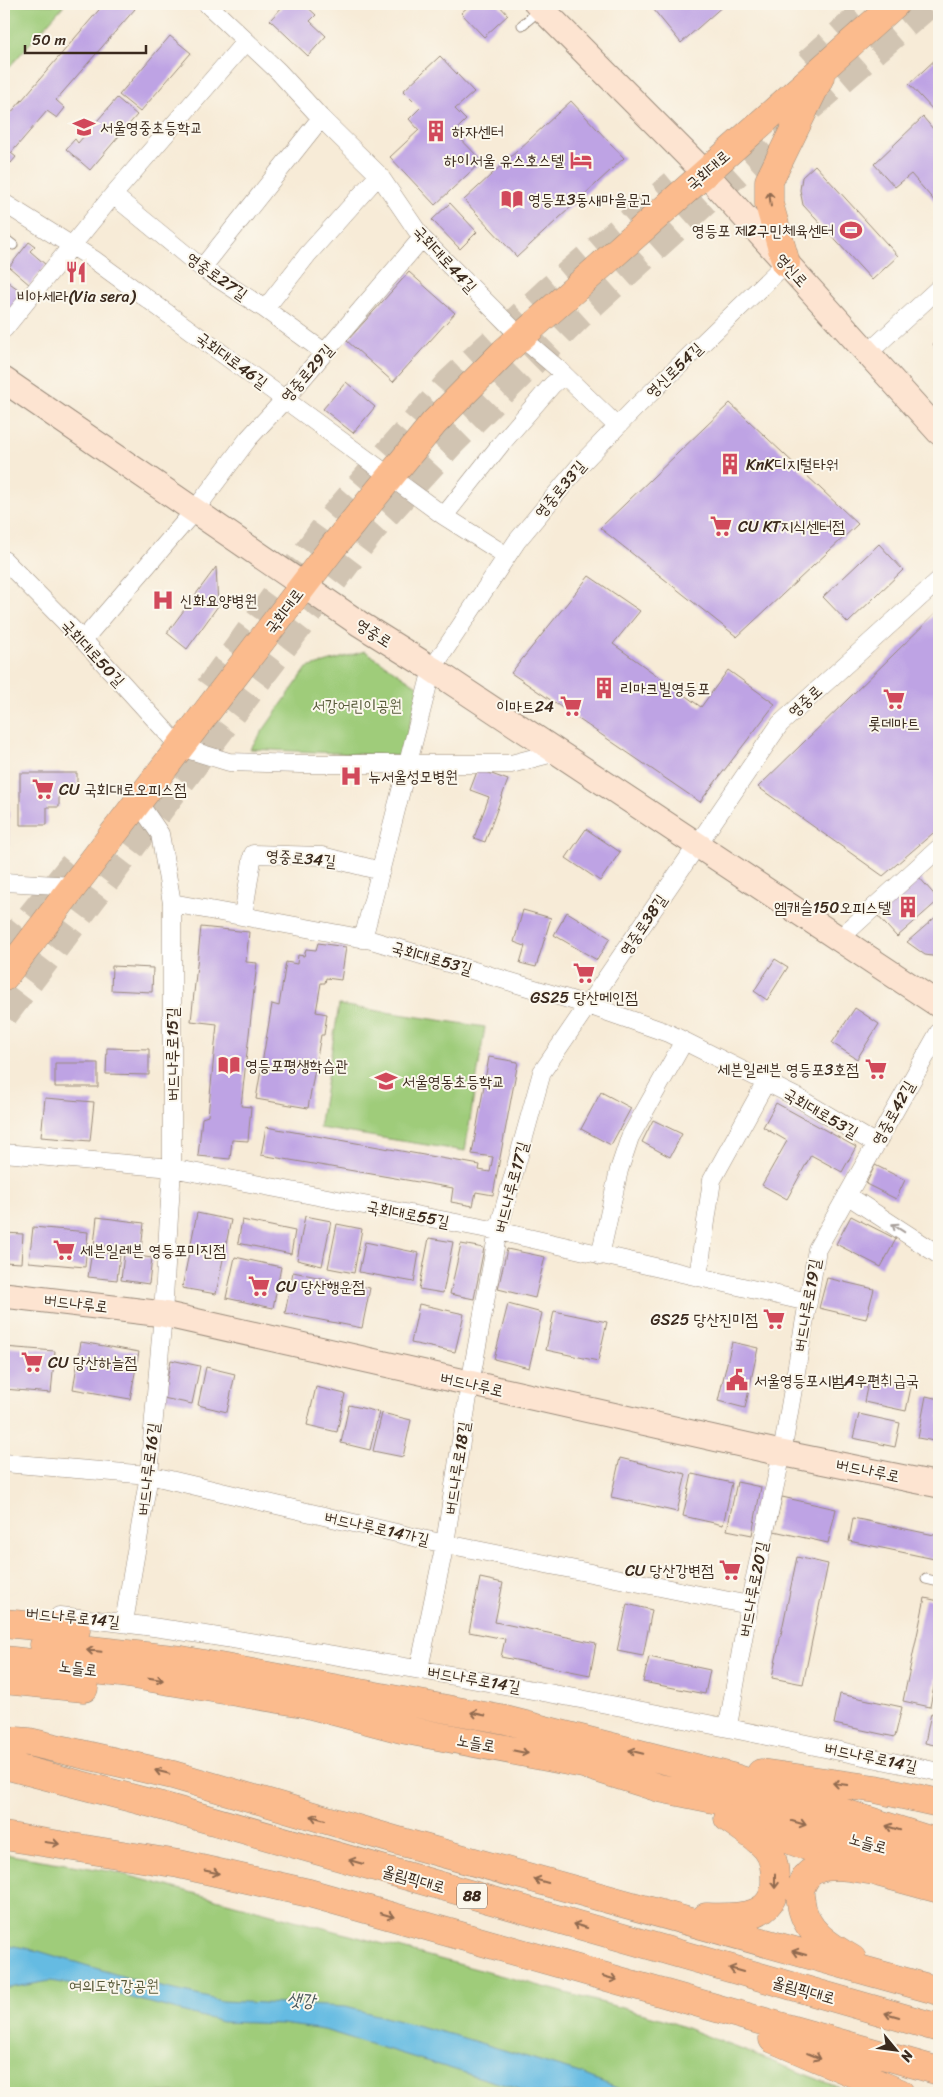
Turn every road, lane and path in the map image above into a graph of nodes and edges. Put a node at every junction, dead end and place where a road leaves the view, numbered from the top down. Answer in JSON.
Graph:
{"nodes":[{"id":1,"x":207,"y":4,"type":"edge"},
{"id":2,"x":895,"y":4,"type":"edge"},
{"id":3,"x":540,"y":6,"type":"edge"},
{"id":4,"x":522,"y":26,"type":"dead end"},
{"id":5,"x":246,"y":41,"type":"junction"},
{"id":6,"x":825,"y":66,"type":"junction"},
{"id":7,"x":321,"y":118,"type":"junction"},
{"id":8,"x":704,"y":172,"type":"junction"},
{"id":9,"x":378,"y":175,"type":"junction"},
{"id":10,"x":113,"y":194,"type":"junction"},
{"id":11,"x":4,"y":203,"type":"edge"},
{"id":12,"x":4,"y":238,"type":"edge"},
{"id":13,"x":422,"y":238,"type":"junction"},
{"id":14,"x":14,"y":245,"type":"dead end"},
{"id":15,"x":72,"y":246,"type":"junction"},
{"id":16,"x":786,"y":263,"type":"junction"},
{"id":17,"x":202,"y":268,"type":"junction"},
{"id":18,"x":939,"y":288,"type":"edge"},
{"id":19,"x":265,"y":309,"type":"junction"},
{"id":20,"x":4,"y":329,"type":"edge"},
{"id":21,"x":521,"y":337,"type":"junction"},
{"id":22,"x":324,"y":352,"type":"junction"},
{"id":23,"x":868,"y":353,"type":"junction"},
{"id":24,"x":564,"y":375,"type":"junction"},
{"id":25,"x":4,"y":380,"type":"edge"},
{"id":26,"x":285,"y":399,"type":"junction"},
{"id":27,"x":617,"y":426,"type":"junction"},
{"id":28,"x":939,"y":432,"type":"edge"},
{"id":29,"x":391,"y":477,"type":"junction"},
{"id":30,"x":195,"y":510,"type":"junction"},
{"id":31,"x":444,"y":516,"type":"junction"},
{"id":32,"x":507,"y":556,"type":"junction"},
{"id":33,"x":4,"y":560,"type":"edge"},
{"id":34,"x":939,"y":580,"type":"edge"},
{"id":35,"x":304,"y":585,"type":"junction"},
{"id":36,"x":83,"y":640,"type":"junction"},
{"id":37,"x":432,"y":669,"type":"junction"},
{"id":38,"x":180,"y":747,"type":"junction"},
{"id":39,"x":556,"y":752,"type":"junction"},
{"id":40,"x":406,"y":763,"type":"junction"},
{"id":41,"x":138,"y":802,"type":"junction"},
{"id":42,"x":697,"y":845,"type":"junction"},
{"id":43,"x":939,"y":848,"type":"edge"},
{"id":44,"x":381,"y":872,"type":"junction"},
{"id":45,"x":4,"y":882,"type":"edge"},
{"id":46,"x":74,"y":886,"type":"junction"},
{"id":47,"x":172,"y":903,"type":"junction"},
{"id":48,"x":243,"y":916,"type":"junction"},
{"id":49,"x":363,"y":939,"type":"junction"},
{"id":50,"x":839,"y":939,"type":"junction"},
{"id":51,"x":4,"y":978,"type":"edge"},
{"id":52,"x":588,"y":1006,"type":"junction"},
{"id":53,"x":939,"y":1006,"type":"edge"},
{"id":54,"x":939,"y":1032,"type":"edge"},
{"id":55,"x":684,"y":1041,"type":"junction"},
{"id":56,"x":766,"y":1082,"type":"junction"},
{"id":57,"x":876,"y":1144,"type":"junction"},
{"id":58,"x":4,"y":1153,"type":"edge"},
{"id":59,"x":172,"y":1168,"type":"junction"},
{"id":60,"x":848,"y":1195,"type":"junction"},
{"id":61,"x":498,"y":1231,"type":"junction"},
{"id":62,"x":939,"y":1255,"type":"edge"},
{"id":63,"x":600,"y":1256,"type":"junction"},
{"id":64,"x":698,"y":1277,"type":"junction"},
{"id":65,"x":4,"y":1295,"type":"edge"},
{"id":66,"x":808,"y":1302,"type":"junction"},
{"id":67,"x":164,"y":1314,"type":"junction"},
{"id":68,"x":470,"y":1384,"type":"junction"},
{"id":69,"x":782,"y":1453,"type":"junction"},
{"id":70,"x":4,"y":1463,"type":"edge"},
{"id":71,"x":149,"y":1475,"type":"junction"},
{"id":72,"x":939,"y":1485,"type":"edge"},
{"id":73,"x":444,"y":1543,"type":"junction"},
{"id":74,"x":926,"y":1579,"type":"dead end"},
{"id":75,"x":939,"y":1582,"type":"edge"},
{"id":76,"x":749,"y":1605,"type":"junction"},
{"id":77,"x":4,"y":1611,"type":"edge"},
{"id":78,"x":124,"y":1622,"type":"junction"},
{"id":79,"x":4,"y":1623,"type":"edge"},
{"id":80,"x":4,"y":1641,"type":"edge"},
{"id":81,"x":4,"y":1660,"type":"edge"},
{"id":82,"x":419,"y":1669,"type":"junction"},
{"id":83,"x":4,"y":1680,"type":"edge"},
{"id":84,"x":409,"y":1700,"type":"junction"},
{"id":85,"x":728,"y":1726,"type":"junction"},
{"id":86,"x":401,"y":1729,"type":"junction"},
{"id":87,"x":4,"y":1740,"type":"edge"},
{"id":88,"x":670,"y":1761,"type":"junction"},
{"id":89,"x":4,"y":1765,"type":"edge"},
{"id":90,"x":939,"y":1772,"type":"edge"},
{"id":91,"x":660,"y":1788,"type":"junction"},
{"id":92,"x":939,"y":1803,"type":"edge"},
{"id":93,"x":728,"y":1818,"type":"junction"},
{"id":94,"x":4,"y":1836,"type":"edge"},
{"id":95,"x":939,"y":1842,"type":"edge"},
{"id":96,"x":939,"y":1864,"type":"edge"},
{"id":97,"x":876,"y":1871,"type":"junction"},
{"id":98,"x":939,"y":1889,"type":"edge"},
{"id":99,"x":666,"y":1916,"type":"junction"},
{"id":100,"x":880,"y":1975,"type":"junction"},
{"id":101,"x":939,"y":1991,"type":"edge"},
{"id":102,"x":672,"y":1996,"type":"junction"},
{"id":103,"x":939,"y":2028,"type":"edge"},
{"id":104,"x":939,"y":2071,"type":"edge"},
{"id":105,"x":900,"y":2093,"type":"edge"}],
"edges":[{"from":1,"to":5,"type":"street","name":"국회대로44길"},
{"from":2,"to":6,"type":"main road","name":"국회대로"},
{"from":3,"to":4,"type":"lane"},
{"from":3,"to":8,"type":"main road","name":"영신로"},
{"from":5,"to":7,"type":"street","name":"국회대로44길"},
{"from":5,"to":10,"type":"street"},
{"from":6,"to":8,"type":"main road","name":"국회대로"},
{"from":16,"to":6,"type":"main road","one_way":true},
{"from":7,"to":9,"type":"street","name":"국회대로44길"},
{"from":7,"to":17,"type":"street"},
{"from":8,"to":16,"type":"main road","name":"영신로"},
{"from":8,"to":21,"type":"main road","name":"국회대로"},
{"from":9,"to":13,"type":"street","name":"국회대로44길"},
{"from":9,"to":19,"type":"street"},
{"from":10,"to":15,"type":"street"},
{"from":10,"to":17,"type":"street","name":"영중로27길"},
{"from":11,"to":15,"type":"street","name":"국회대로46길"},
{"from":12,"to":14,"type":"lane"},
{"from":13,"to":21,"type":"street","name":"국회대로44길"},
{"from":13,"to":22,"type":"street","name":"영중로29길"},
{"from":15,"to":20,"type":"street"},
{"from":15,"to":26,"type":"street","name":"국회대로46길"},
{"from":16,"to":23,"type":"main road","name":"영신로"},
{"from":16,"to":27,"type":"street","name":"영신로54길"},
{"from":17,"to":19,"type":"street","name":"영중로27길"},
{"from":18,"to":23,"type":"street"},
{"from":19,"to":22,"type":"street","name":"영중로27길"},
{"from":21,"to":24,"type":"street"},
{"from":21,"to":29,"type":"main road","name":"국회대로"},
{"from":22,"to":26,"type":"street","name":"영중로29길"},
{"from":23,"to":28,"type":"main road","name":"영신로"},
{"from":24,"to":27,"type":"street"},
{"from":24,"to":31,"type":"street"},
{"from":25,"to":30,"type":"main road","name":"영중로"},
{"from":26,"to":29,"type":"street","name":"국회대로46길"},
{"from":26,"to":30,"type":"street","name":"영중로29길"},
{"from":27,"to":32,"type":"street","name":"영중로33길"},
{"from":29,"to":31,"type":"street"},
{"from":29,"to":35,"type":"main road","name":"국회대로"},
{"from":30,"to":35,"type":"main road","name":"영중로"},
{"from":30,"to":36,"type":"street"},
{"from":31,"to":32,"type":"street"},
{"from":32,"to":37,"type":"street","name":"영중로33길"},
{"from":33,"to":36,"type":"street","name":"국회대로50길"},
{"from":34,"to":42,"type":"street","name":"영중로"},
{"from":35,"to":37,"type":"main road","name":"영중로"},
{"from":35,"to":38,"type":"main road","name":"국회대로"},
{"from":36,"to":38,"type":"street","name":"국회대로50길"},
{"from":37,"to":39,"type":"main road","name":"영중로"},
{"from":37,"to":40,"type":"street"},
{"from":38,"to":40,"type":"street"},
{"from":38,"to":41,"type":"main road","name":"국회대로"},
{"from":39,"to":40,"type":"street"},
{"from":39,"to":42,"type":"main road","name":"영중로"},
{"from":40,"to":44,"type":"street"},
{"from":41,"to":46,"type":"main road","name":"국회대로"},
{"from":41,"to":47,"type":"street","name":"버드나루로15길"},
{"from":42,"to":50,"type":"main road","name":"영중로"},
{"from":42,"to":52,"type":"street","name":"영중로38길"},
{"from":43,"to":50,"type":"street"},
{"from":44,"to":48,"type":"street","name":"영중로34길"},
{"from":44,"to":49,"type":"street"},
{"from":45,"to":46,"type":"street"},
{"from":46,"to":51,"type":"main road","name":"국회대로"},
{"from":47,"to":48,"type":"street","name":"국회대로53길"},
{"from":47,"to":59,"type":"street","name":"버드나루로15길"},
{"from":48,"to":49,"type":"street","name":"국회대로53길"},
{"from":49,"to":52,"type":"street","name":"국회대로53길"},
{"from":50,"to":53,"type":"main road","name":"영중로"},
{"from":52,"to":55,"type":"street","name":"국회대로53길"},
{"from":52,"to":61,"type":"street","name":"버드나루로17길"},
{"from":54,"to":57,"type":"street","name":"영중로42길"},
{"from":55,"to":56,"type":"street","name":"국회대로53길"},
{"from":55,"to":63,"type":"street"},
{"from":56,"to":57,"type":"street","name":"국회대로53길"},
{"from":56,"to":64,"type":"street","name":"국회대로53길"},
{"from":57,"to":60,"type":"street","name":"영중로42길"},
{"from":58,"to":59,"type":"street","name":"국회대로55길"},
{"from":59,"to":61,"type":"street","name":"국회대로55길"},
{"from":59,"to":67,"type":"street","name":"버드나루로15길"},
{"from":62,"to":60,"type":"street","one_way":true},
{"from":60,"to":66,"type":"street","name":"버드나루로19길"},
{"from":61,"to":63,"type":"street","name":"국회대로55길"},
{"from":61,"to":68,"type":"street","name":"버드나루로17길"},
{"from":63,"to":64,"type":"street","name":"국회대로55길"},
{"from":64,"to":66,"type":"street","name":"국회대로55길"},
{"from":65,"to":67,"type":"main road","name":"버드나루로"},
{"from":66,"to":69,"type":"street","name":"버드나루로19길"},
{"from":67,"to":68,"type":"main road","name":"버드나루로"},
{"from":67,"to":71,"type":"street","name":"버드나루로16길"},
{"from":68,"to":69,"type":"main road","name":"버드나루로"},
{"from":68,"to":73,"type":"street","name":"버드나루로18길"},
{"from":69,"to":72,"type":"main road","name":"버드나루로"},
{"from":69,"to":76,"type":"street","name":"버드나루로20길"},
{"from":70,"to":71,"type":"street","name":"버드나루로14가길"},
{"from":71,"to":73,"type":"street","name":"버드나루로14가길"},
{"from":71,"to":78,"type":"street","name":"버드나루로16길"},
{"from":73,"to":76,"type":"street","name":"버드나루로14가길"},
{"from":73,"to":82,"type":"street","name":"버드나루로18길"},
{"from":74,"to":75,"type":"lane"},
{"from":76,"to":85,"type":"street","name":"버드나루로20길"},
{"from":77,"to":78,"type":"street","name":"버드나루로14길"},
{"from":78,"to":82,"type":"street","name":"버드나루로14길"},
{"from":79,"to":84,"type":"main road"},
{"from":84,"to":80,"type":"main road","name":"노들로","one_way":true},
{"from":81,"to":86,"type":"main road","name":"노들로","one_way":true},
{"from":82,"to":85,"type":"street","name":"버드나루로14길"},
{"from":83,"to":86,"type":"main road"},
{"from":88,"to":84,"type":"main road","name":"노들로","one_way":true},
{"from":85,"to":90,"type":"street","name":"버드나루로14길"},
{"from":86,"to":91,"type":"main road","name":"노들로","one_way":true},
{"from":99,"to":87,"type":"main road","one_way":true},
{"from":92,"to":88,"type":"main road","one_way":true},
{"from":95,"to":88,"type":"main road","name":"노들로","one_way":true},
{"from":103,"to":89,"type":"main road","name":"올림픽대로","number":"88","one_way":true},
{"from":91,"to":93,"type":"main road"},
{"from":91,"to":96,"type":"main road","name":"노들로","one_way":true},
{"from":93,"to":97,"type":"main road"},
{"from":93,"to":99,"type":"main road","one_way":true},
{"from":94,"to":102,"type":"main road","one_way":true},
{"from":97,"to":98,"type":"main road"},
{"from":97,"to":100,"type":"main road"},
{"from":100,"to":99,"type":"main road","one_way":true},
{"from":100,"to":101,"type":"main road"},
{"from":102,"to":104,"type":"main road"},
{"from":102,"to":105,"type":"main road","one_way":true}]}
